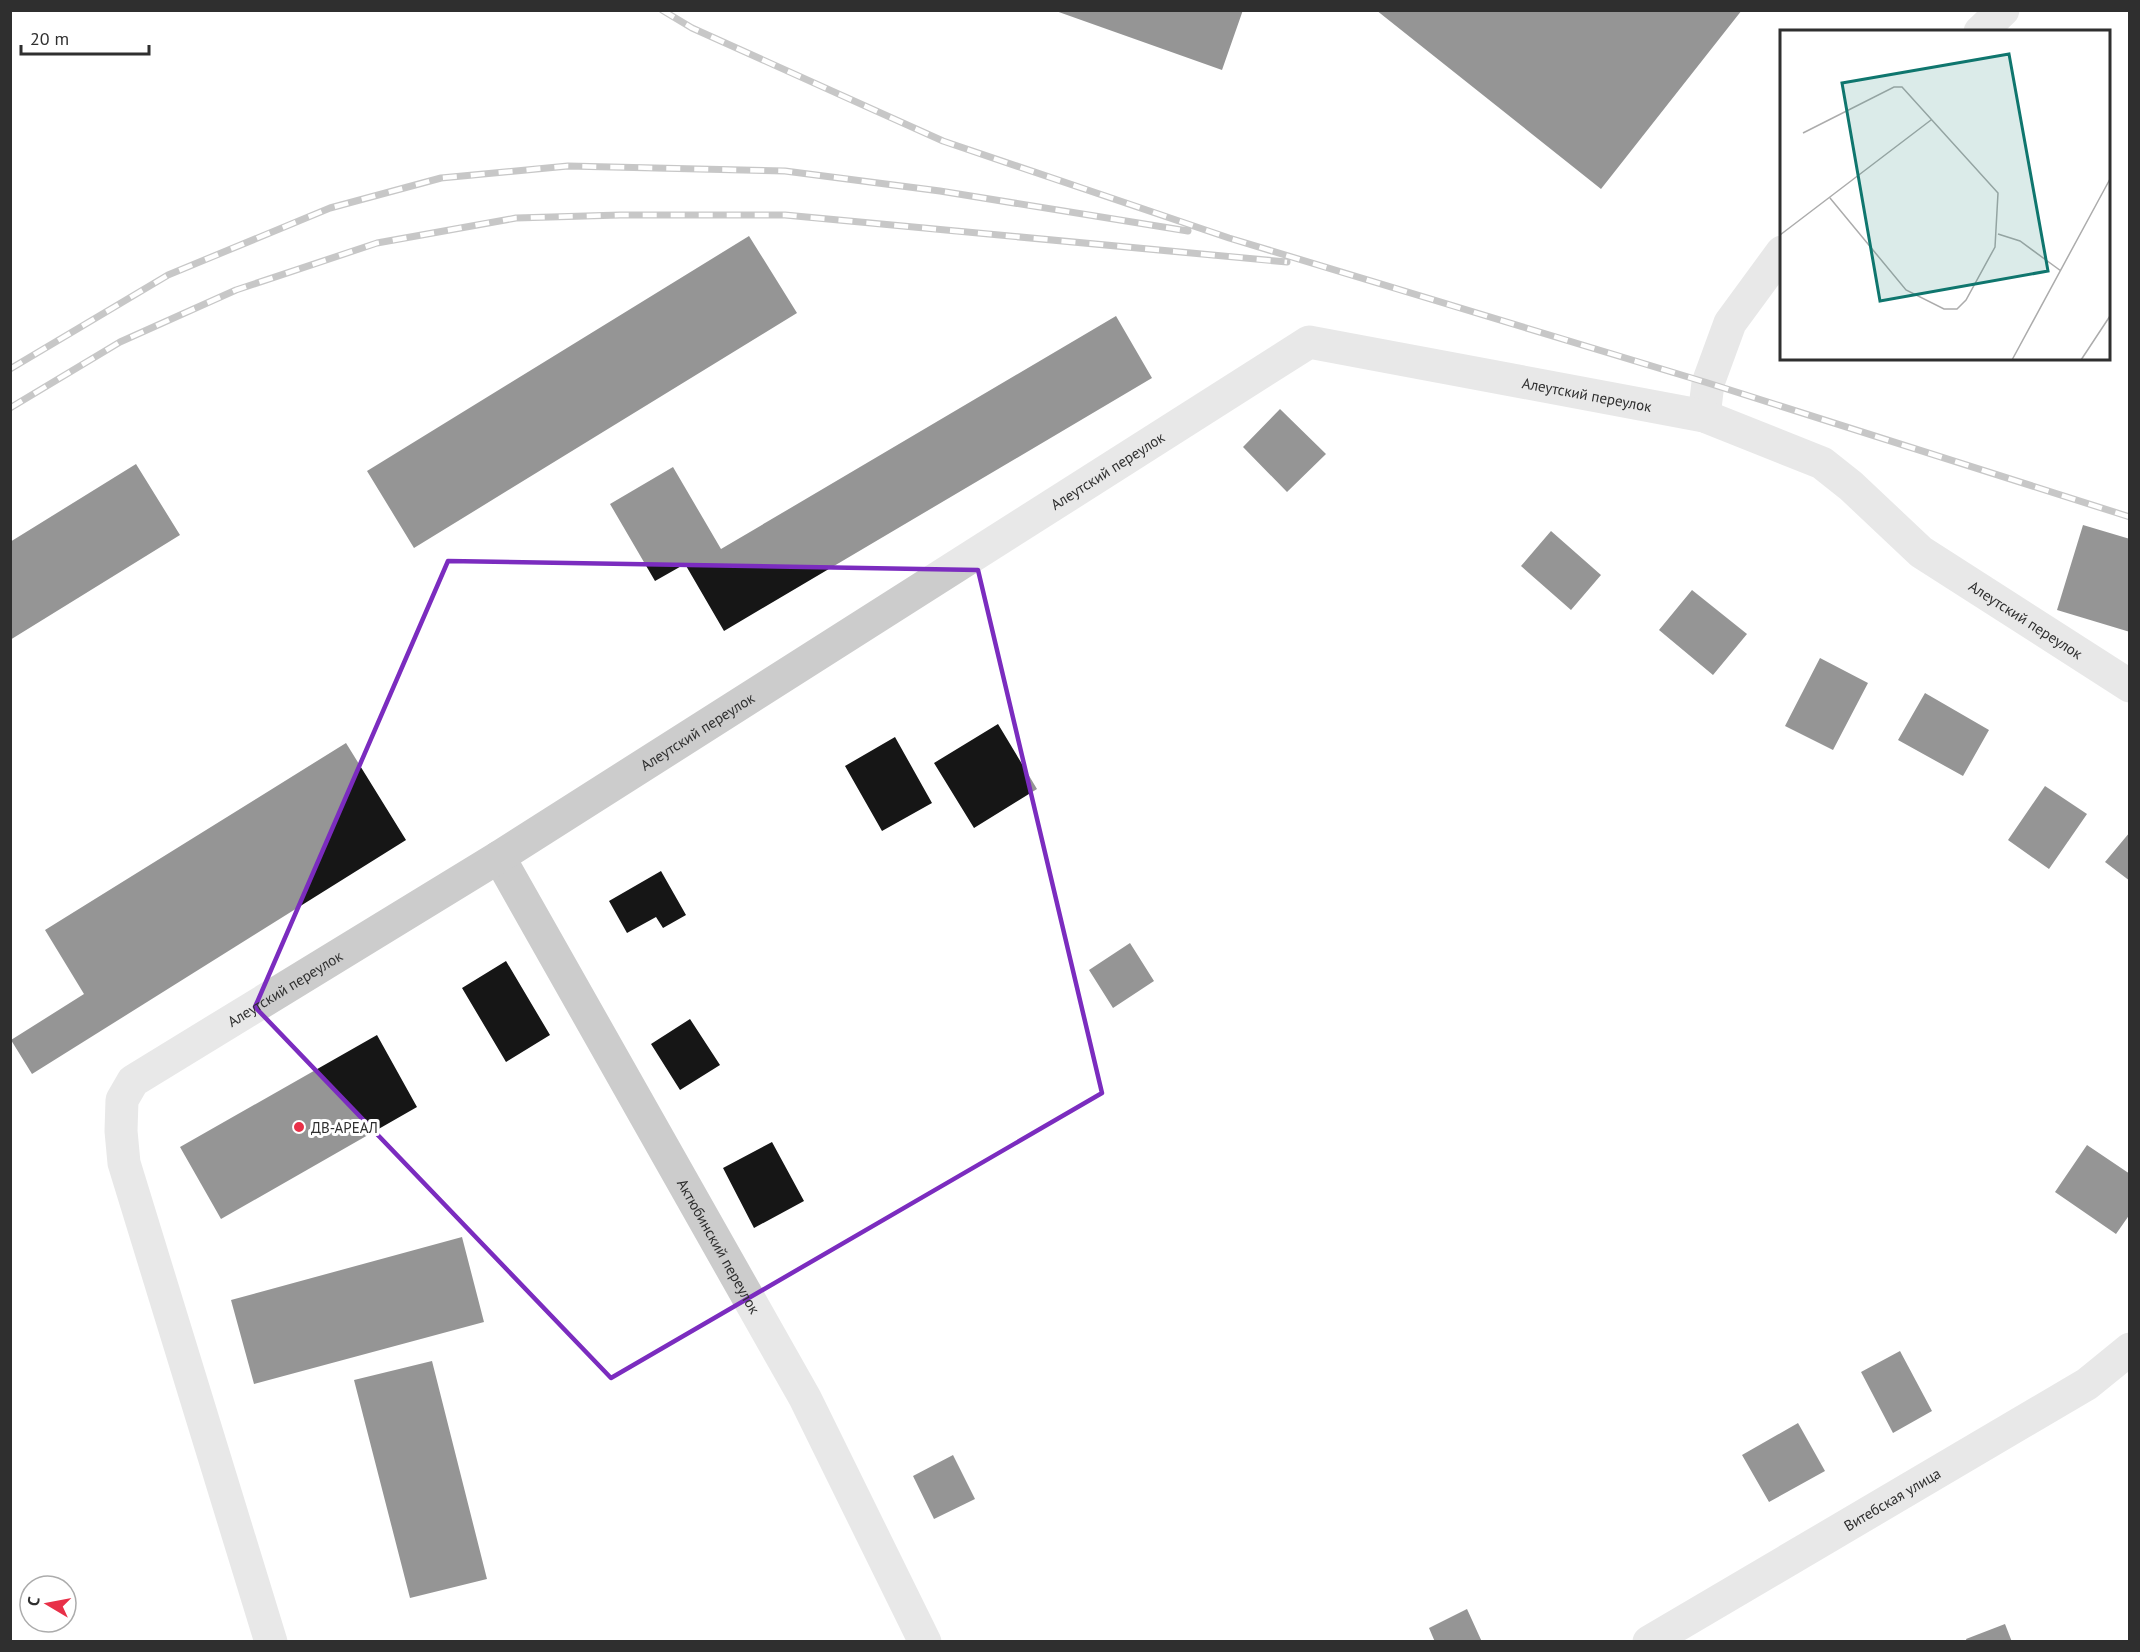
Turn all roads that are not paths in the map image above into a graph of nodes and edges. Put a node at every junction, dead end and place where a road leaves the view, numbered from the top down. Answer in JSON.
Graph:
{"nodes":[{"id":1,"x":2003,"y":10,"type":"edge"},
{"id":2,"x":1982,"y":30,"type":"edge"},
{"id":3,"x":1780,"y":255,"type":"edge"},
{"id":4,"x":1704,"y":416,"type":"junction"},
{"id":5,"x":2130,"y":686,"type":"edge"},
{"id":6,"x":499,"y":857,"type":"junction"},
{"id":7,"x":2130,"y":1349,"type":"edge"},
{"id":8,"x":271,"y":1641,"type":"edge"},
{"id":9,"x":925,"y":1641,"type":"edge"},
{"id":10,"x":1649,"y":1641,"type":"edge"}],
"edges":[{"from":1,"to":2,"type":"street"},
{"from":3,"to":4,"type":"street"},
{"from":4,"to":5,"type":"street","name":"Алеутский переулок"},
{"from":4,"to":6,"type":"street","name":"Алеутский переулок"},
{"from":6,"to":8,"type":"street","name":"Алеутский переулок"},
{"from":6,"to":9,"type":"street","name":"Актюбинский переулок"},
{"from":7,"to":10,"type":"street","name":"Витебская улица"}]}
